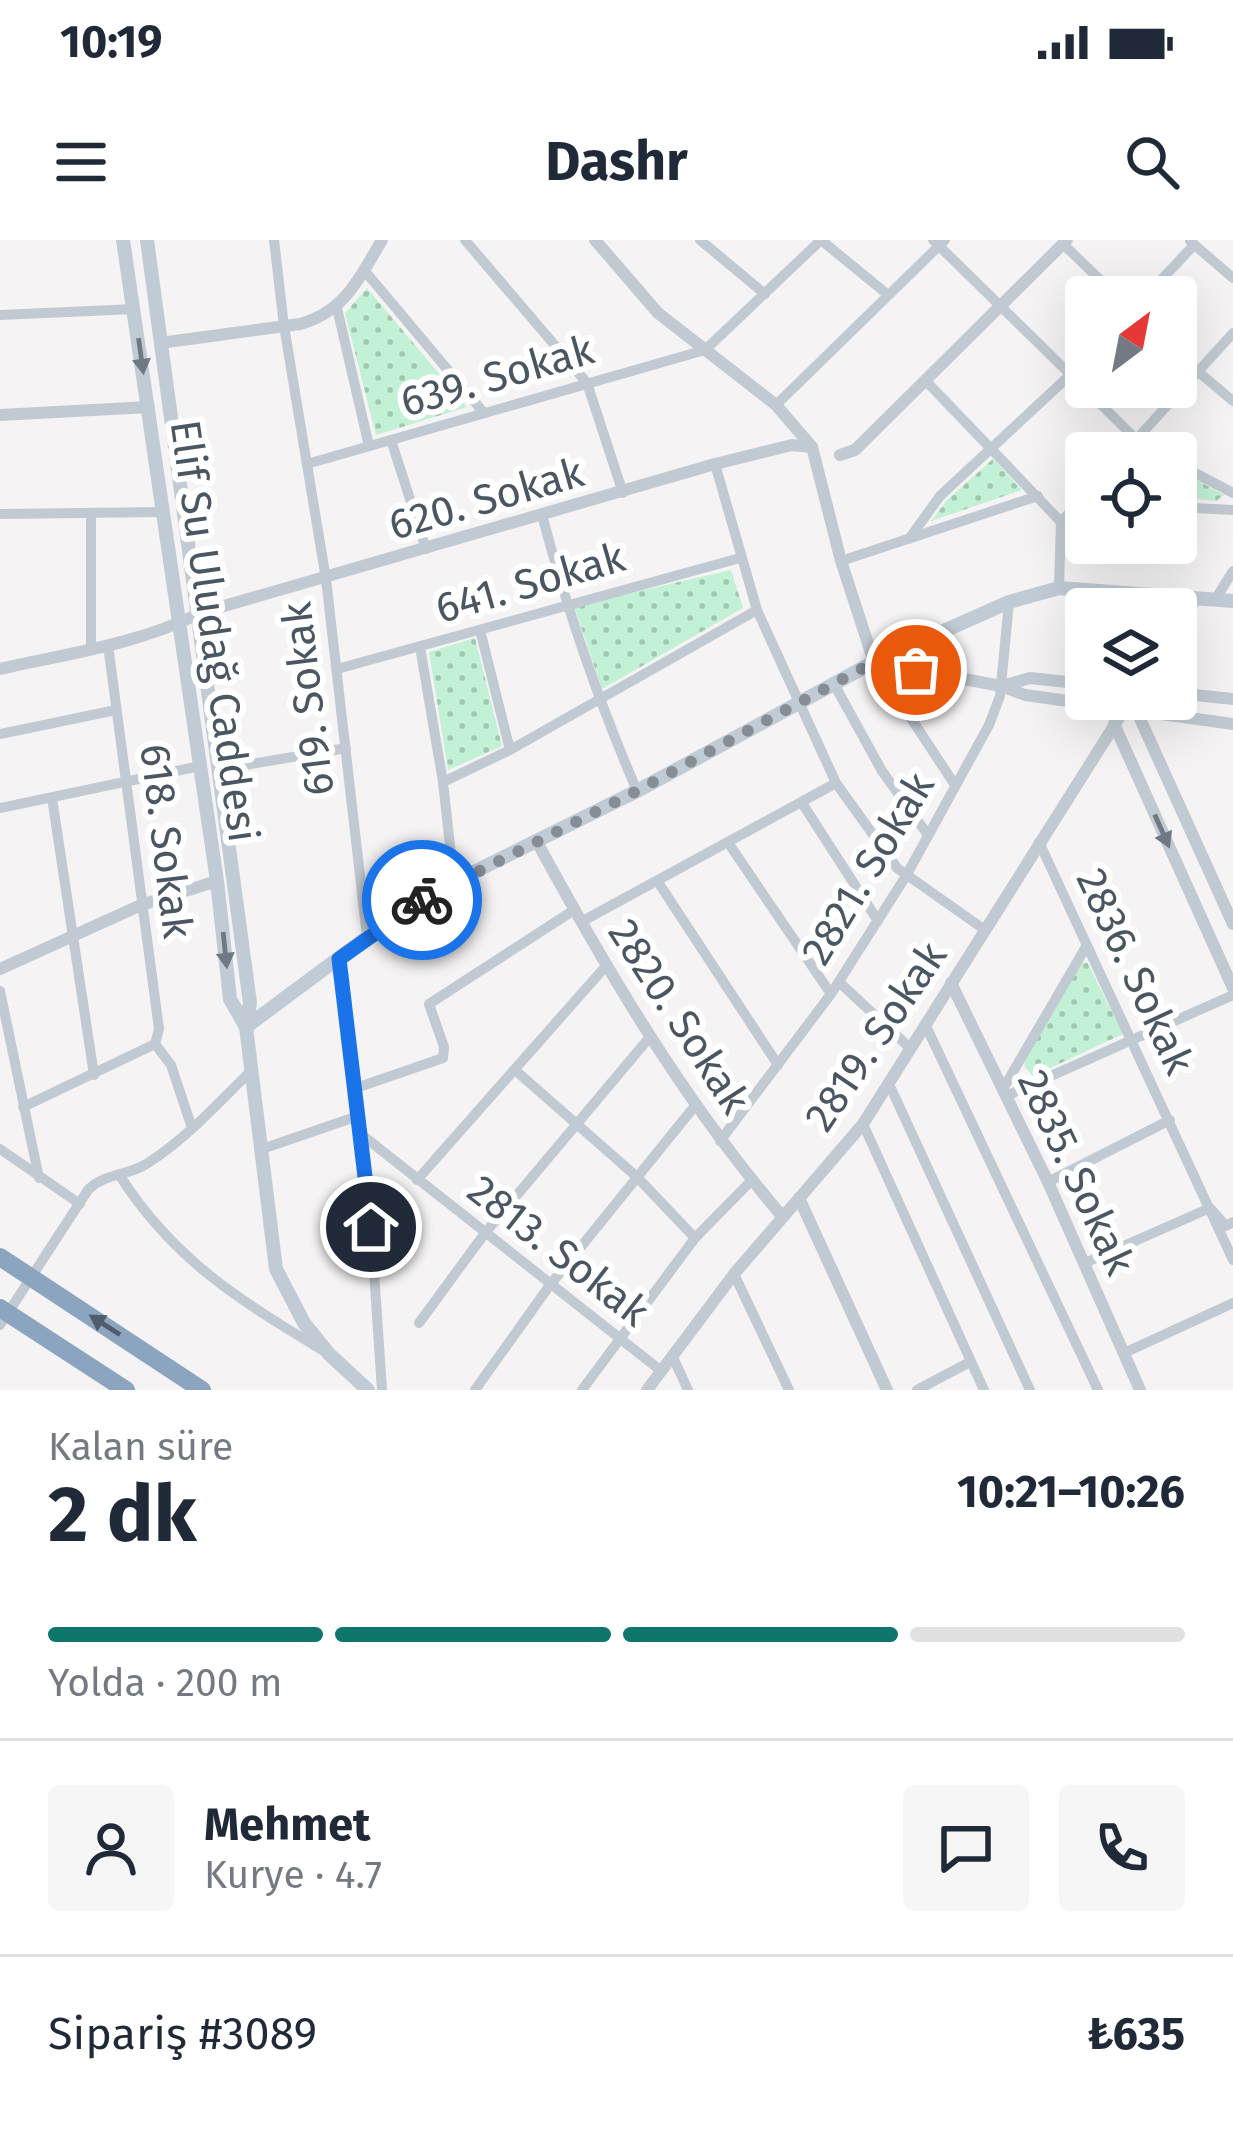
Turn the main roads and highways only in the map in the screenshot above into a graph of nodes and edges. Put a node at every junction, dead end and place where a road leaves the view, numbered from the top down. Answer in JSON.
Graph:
{"nodes":[{"id":1,"x":124,"y":240,"type":"edge"},
{"id":2,"x":147,"y":240,"type":"edge"},
{"id":3,"x":1233,"y":601,"type":"edge"},
{"id":4,"x":246,"y":1028,"type":"junction"},
{"id":5,"x":0,"y":1257,"type":"edge"},
{"id":6,"x":0,"y":1308,"type":"edge"},
{"id":7,"x":126,"y":1390,"type":"edge"},
{"id":8,"x":202,"y":1390,"type":"edge"},
{"id":9,"x":368,"y":1390,"type":"edge"}],
"edges":[{"from":1,"to":4,"type":"main road","name":"Elif Su Uludağ Caddesi","one_way":true},
{"from":2,"to":4,"type":"main road","name":"Elif Su Uludağ Caddesi"},
{"from":3,"to":4,"type":"main road"},
{"from":4,"to":9,"type":"main road","name":"Elif Su Uludağ Caddesi"},
{"from":8,"to":5,"type":"highway","one_way":true},
{"from":6,"to":7,"type":"highway"}]}
